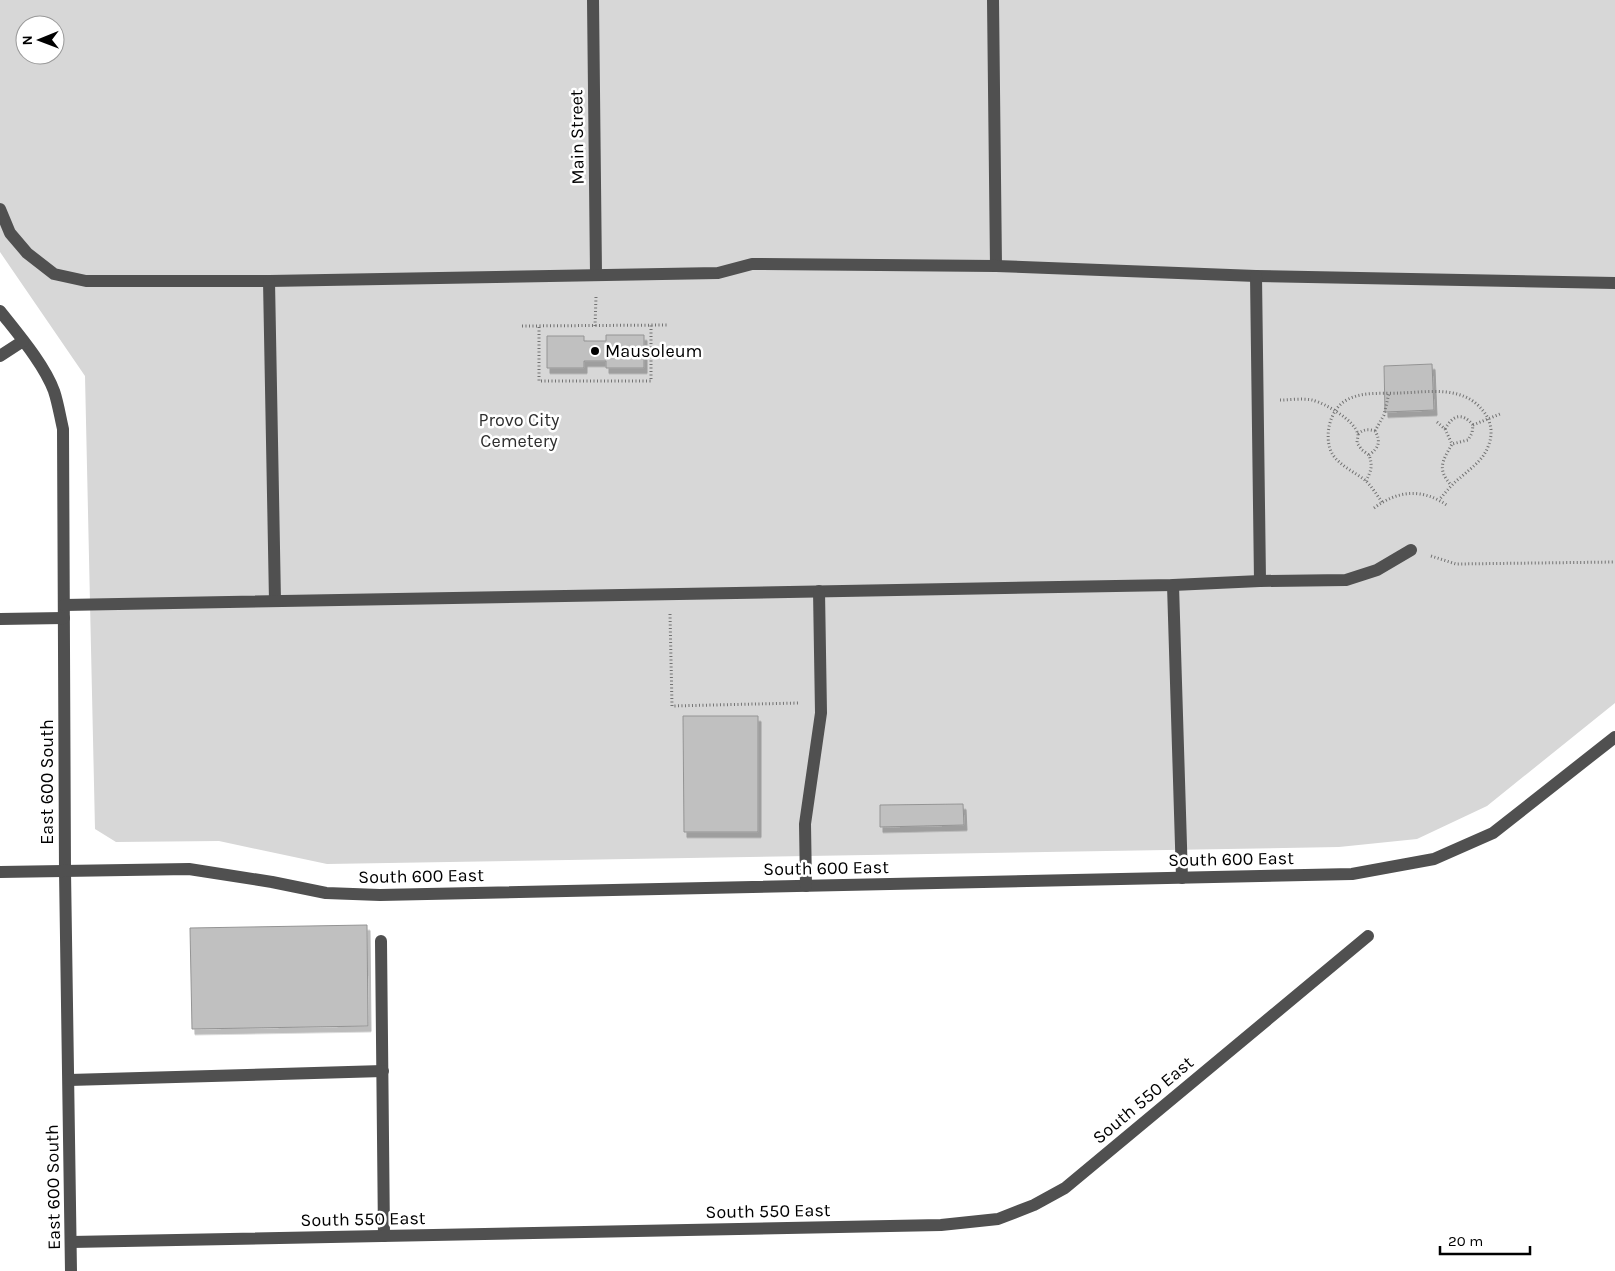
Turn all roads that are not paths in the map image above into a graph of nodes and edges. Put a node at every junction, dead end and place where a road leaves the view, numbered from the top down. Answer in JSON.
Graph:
{"nodes":[{"id":1,"x":593,"y":0,"type":"edge"},
{"id":2,"x":993,"y":0,"type":"edge"},
{"id":3,"x":0,"y":209,"type":"edge"},
{"id":4,"x":996,"y":266,"type":"junction"},
{"id":5,"x":596,"y":274,"type":"junction"},
{"id":6,"x":1256,"y":276,"type":"junction"},
{"id":7,"x":269,"y":281,"type":"junction"},
{"id":8,"x":1615,"y":283,"type":"edge"},
{"id":9,"x":0,"y":311,"type":"edge"},
{"id":10,"x":23,"y":341,"type":"junction"},
{"id":11,"x":0,"y":356,"type":"edge"},
{"id":12,"x":1411,"y":550,"type":"road end"},
{"id":13,"x":1260,"y":581,"type":"junction"},
{"id":14,"x":1173,"y":585,"type":"junction"},
{"id":15,"x":819,"y":591,"type":"junction"},
{"id":16,"x":275,"y":600,"type":"junction"},
{"id":17,"x":64,"y":612,"type":"junction"},
{"id":18,"x":0,"y":619,"type":"edge"},
{"id":19,"x":1615,"y":737,"type":"edge"},
{"id":20,"x":65,"y":871,"type":"junction"},
{"id":21,"x":0,"y":872,"type":"edge"},
{"id":22,"x":1182,"y":878,"type":"junction"},
{"id":23,"x":806,"y":886,"type":"junction"},
{"id":24,"x":1368,"y":936,"type":"dead end"},
{"id":25,"x":381,"y":941,"type":"dead end"},
{"id":26,"x":383,"y":1071,"type":"junction"},
{"id":27,"x":69,"y":1080,"type":"junction"},
{"id":28,"x":384,"y":1236,"type":"junction"},
{"id":29,"x":71,"y":1242,"type":"junction"},
{"id":30,"x":71,"y":1271,"type":"edge"}],
"edges":[{"from":1,"to":5,"type":"street","name":"Main Street"},
{"from":2,"to":4,"type":"street"},
{"from":3,"to":7,"type":"street"},
{"from":4,"to":5,"type":"street"},
{"from":4,"to":6,"type":"street"},
{"from":5,"to":7,"type":"street"},
{"from":6,"to":8,"type":"street"},
{"from":6,"to":13,"type":"street"},
{"from":7,"to":16,"type":"street"},
{"from":9,"to":10,"type":"street","name":"East 600 South"},
{"from":10,"to":11,"type":"street"},
{"from":10,"to":17,"type":"street","name":"East 600 South"},
{"from":12,"to":13,"type":"street"},
{"from":13,"to":14,"type":"street"},
{"from":14,"to":15,"type":"street"},
{"from":14,"to":22,"type":"street"},
{"from":15,"to":16,"type":"street"},
{"from":15,"to":23,"type":"street"},
{"from":16,"to":17,"type":"street"},
{"from":17,"to":18,"type":"street"},
{"from":17,"to":20,"type":"street","name":"East 600 South"},
{"from":19,"to":22,"type":"street","name":"South 600 East"},
{"from":20,"to":21,"type":"street","name":"South 600 East"},
{"from":20,"to":23,"type":"street","name":"South 600 East"},
{"from":20,"to":27,"type":"street","name":"East 600 South"},
{"from":22,"to":23,"type":"street","name":"South 600 East"},
{"from":24,"to":28,"type":"street","name":"South 550 East"},
{"from":25,"to":26,"type":"street"},
{"from":26,"to":27,"type":"street"},
{"from":26,"to":28,"type":"street"},
{"from":27,"to":29,"type":"street","name":"East 600 South"},
{"from":28,"to":29,"type":"street","name":"South 550 East"},
{"from":29,"to":30,"type":"street","name":"East 600 South"}]}
